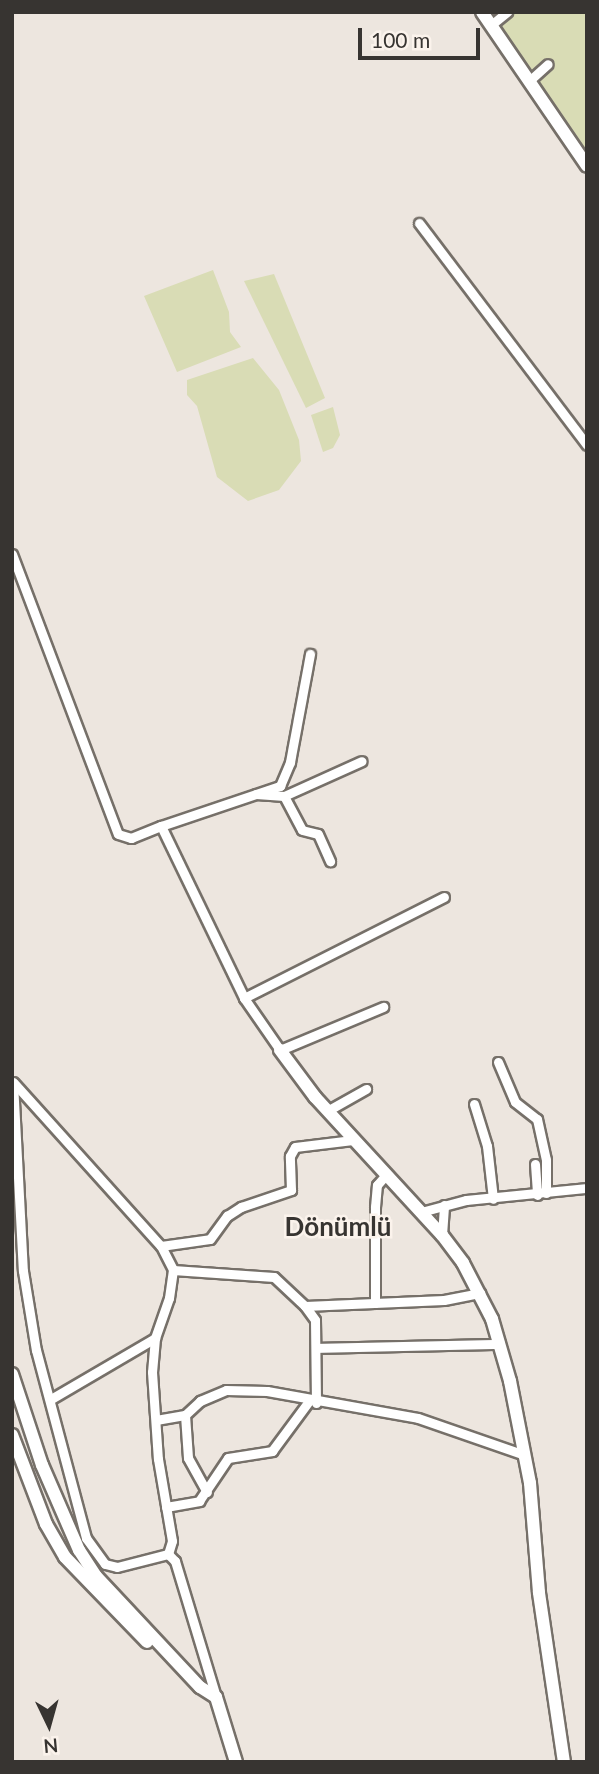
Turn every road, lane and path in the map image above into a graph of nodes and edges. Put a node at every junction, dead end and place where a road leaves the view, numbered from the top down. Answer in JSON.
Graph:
{"nodes":[{"id":1,"x":482,"y":12,"type":"edge"},
{"id":2,"x":507,"y":12,"type":"edge"},
{"id":3,"x":491,"y":25,"type":"junction"},
{"id":4,"x":548,"y":64,"type":"dead end"},
{"id":5,"x":529,"y":81,"type":"junction"},
{"id":6,"x":587,"y":166,"type":"edge"},
{"id":7,"x":419,"y":223,"type":"dead end"},
{"id":8,"x":587,"y":445,"type":"edge"},
{"id":9,"x":12,"y":554,"type":"edge"},
{"id":10,"x":310,"y":654,"type":"dead end"},
{"id":11,"x":362,"y":761,"type":"dead end"},
{"id":12,"x":255,"y":794,"type":"junction"},
{"id":13,"x":284,"y":796,"type":"junction"},
{"id":14,"x":161,"y":826,"type":"junction"},
{"id":15,"x":330,"y":861,"type":"dead end"},
{"id":16,"x":444,"y":897,"type":"dead end"},
{"id":17,"x":244,"y":998,"type":"junction"},
{"id":18,"x":383,"y":1007,"type":"dead end"},
{"id":19,"x":280,"y":1050,"type":"junction"},
{"id":20,"x":498,"y":1062,"type":"dead end"},
{"id":21,"x":13,"y":1082,"type":"edge"},
{"id":22,"x":366,"y":1089,"type":"dead end"},
{"id":23,"x":474,"y":1104,"type":"dead end"},
{"id":24,"x":327,"y":1111,"type":"junction"},
{"id":25,"x":353,"y":1140,"type":"junction"},
{"id":26,"x":534,"y":1164,"type":"dead end"},
{"id":27,"x":387,"y":1174,"type":"junction"},
{"id":28,"x":587,"y":1188,"type":"edge"},
{"id":29,"x":542,"y":1194,"type":"junction"},
{"id":30,"x":493,"y":1199,"type":"junction"},
{"id":31,"x":444,"y":1205,"type":"junction"},
{"id":32,"x":421,"y":1212,"type":"junction"},
{"id":33,"x":442,"y":1235,"type":"junction"},
{"id":34,"x":161,"y":1246,"type":"junction"},
{"id":35,"x":173,"y":1270,"type":"junction"},
{"id":36,"x":480,"y":1293,"type":"junction"},
{"id":37,"x":375,"y":1303,"type":"junction"},
{"id":38,"x":305,"y":1306,"type":"junction"},
{"id":39,"x":155,"y":1338,"type":"junction"},
{"id":40,"x":500,"y":1344,"type":"junction"},
{"id":41,"x":317,"y":1348,"type":"junction"},
{"id":42,"x":12,"y":1374,"type":"edge"},
{"id":43,"x":51,"y":1399,"type":"junction"},
{"id":44,"x":313,"y":1402,"type":"junction"},
{"id":45,"x":185,"y":1415,"type":"junction"},
{"id":46,"x":156,"y":1420,"type":"junction"},
{"id":47,"x":12,"y":1435,"type":"edge"},
{"id":48,"x":525,"y":1455,"type":"junction"},
{"id":49,"x":206,"y":1492,"type":"junction"},
{"id":50,"x":166,"y":1507,"type":"junction"},
{"id":51,"x":168,"y":1554,"type":"junction"},
{"id":52,"x":216,"y":1697,"type":"junction"},
{"id":53,"x":221,"y":1713,"type":"junction"},
{"id":54,"x":236,"y":1762,"type":"edge"},
{"id":55,"x":564,"y":1762,"type":"edge"}],
"edges":[{"from":1,"to":3,"type":"street"},
{"from":2,"to":3,"type":"street"},
{"from":3,"to":5,"type":"street"},
{"from":4,"to":5,"type":"street"},
{"from":5,"to":6,"type":"street"},
{"from":7,"to":8,"type":"street"},
{"from":9,"to":14,"type":"street"},
{"from":10,"to":12,"type":"street"},
{"from":11,"to":13,"type":"street"},
{"from":12,"to":13,"type":"street"},
{"from":12,"to":14,"type":"street"},
{"from":13,"to":15,"type":"street"},
{"from":14,"to":17,"type":"street"},
{"from":16,"to":17,"type":"street"},
{"from":17,"to":19,"type":"street"},
{"from":18,"to":19,"type":"street"},
{"from":19,"to":24,"type":"street"},
{"from":20,"to":29,"type":"street"},
{"from":21,"to":34,"type":"street"},
{"from":21,"to":43,"type":"street"},
{"from":22,"to":24,"type":"street"},
{"from":23,"to":30,"type":"street"},
{"from":24,"to":25,"type":"street"},
{"from":25,"to":27,"type":"street"},
{"from":25,"to":34,"type":"street"},
{"from":26,"to":29,"type":"street"},
{"from":27,"to":32,"type":"street"},
{"from":27,"to":37,"type":"street"},
{"from":28,"to":29,"type":"street"},
{"from":29,"to":30,"type":"street"},
{"from":30,"to":31,"type":"street"},
{"from":31,"to":32,"type":"street"},
{"from":31,"to":33,"type":"street"},
{"from":32,"to":33,"type":"street"},
{"from":33,"to":36,"type":"street"},
{"from":34,"to":35,"type":"street"},
{"from":35,"to":38,"type":"street"},
{"from":35,"to":39,"type":"street"},
{"from":36,"to":37,"type":"street"},
{"from":36,"to":40,"type":"street"},
{"from":37,"to":38,"type":"street"},
{"from":38,"to":41,"type":"street"},
{"from":39,"to":43,"type":"street"},
{"from":39,"to":46,"type":"street"},
{"from":40,"to":41,"type":"street"},
{"from":40,"to":48,"type":"street"},
{"from":41,"to":44,"type":"street"},
{"from":42,"to":52,"type":"street"},
{"from":43,"to":51,"type":"street"},
{"from":44,"to":45,"type":"street"},
{"from":44,"to":48,"type":"street"},
{"from":44,"to":49,"type":"street"},
{"from":45,"to":46,"type":"street"},
{"from":45,"to":49,"type":"street"},
{"from":46,"to":50,"type":"street"},
{"from":47,"to":53,"type":"street"},
{"from":48,"to":55,"type":"street"},
{"from":49,"to":50,"type":"street"},
{"from":50,"to":51,"type":"street"},
{"from":51,"to":52,"type":"street"},
{"from":52,"to":53,"type":"street"},
{"from":53,"to":54,"type":"street"}]}
